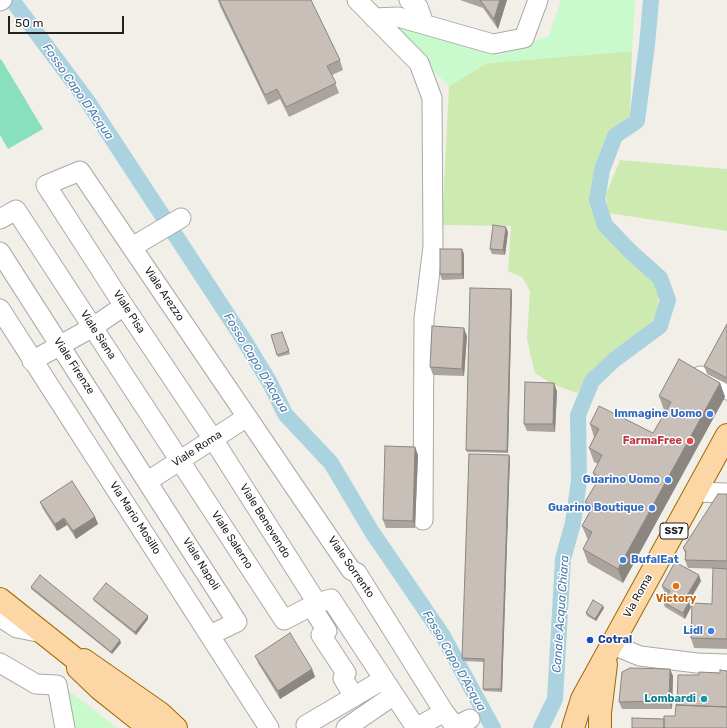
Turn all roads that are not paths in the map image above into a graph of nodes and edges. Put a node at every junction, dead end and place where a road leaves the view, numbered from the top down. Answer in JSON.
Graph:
{"nodes":[{"id":1,"x":357,"y":0,"type":"edge"},
{"id":2,"x":409,"y":0,"type":"edge"},
{"id":3,"x":538,"y":0,"type":"edge"},
{"id":4,"x":374,"y":18,"type":"junction"},
{"id":5,"x":424,"y":24,"type":"junction"},
{"id":6,"x":46,"y":185,"type":"joint"},
{"id":7,"x":181,"y":218,"type":"dead end"},
{"id":8,"x":0,"y":219,"type":"edge"},
{"id":9,"x":132,"y":247,"type":"junction"},
{"id":10,"x":0,"y":252,"type":"edge"},
{"id":11,"x":124,"y":306,"type":"junction"},
{"id":12,"x":0,"y":309,"type":"edge"},
{"id":13,"x":93,"y":327,"type":"junction"},
{"id":14,"x":60,"y":346,"type":"junction"},
{"id":15,"x":32,"y":360,"type":"junction"},
{"id":16,"x":684,"y":367,"type":"edge"},
{"id":17,"x":727,"y":390,"type":"edge"},
{"id":18,"x":247,"y":417,"type":"junction"},
{"id":19,"x":727,"y":434,"type":"edge"},
{"id":20,"x":213,"y":439,"type":"junction"},
{"id":21,"x":179,"y":460,"type":"junction"},
{"id":22,"x":148,"y":481,"type":"junction"},
{"id":23,"x":695,"y":492,"type":"junction"},
{"id":24,"x":727,"y":493,"type":"edge"},
{"id":25,"x":423,"y":520,"type":"dead end"},
{"id":26,"x":0,"y":599,"type":"edge"},
{"id":27,"x":314,"y":604,"type":"junction"},
{"id":28,"x":0,"y":617,"type":"edge"},
{"id":29,"x":43,"y":633,"type":"junction"},
{"id":30,"x":210,"y":635,"type":"junction"},
{"id":31,"x":610,"y":649,"type":"junction"},
{"id":32,"x":78,"y":662,"type":"junction"},
{"id":33,"x":0,"y":663,"type":"edge"},
{"id":34,"x":727,"y":664,"type":"edge"},
{"id":35,"x":384,"y":679,"type":"junction"},
{"id":36,"x":100,"y":689,"type":"junction"},
{"id":37,"x":394,"y":695,"type":"junction"},
{"id":38,"x":354,"y":697,"type":"junction"},
{"id":39,"x":444,"y":712,"type":"junction"},
{"id":40,"x":470,"y":719,"type":"dead end"},
{"id":41,"x":304,"y":727,"type":"edge"},
{"id":42,"x":65,"y":728,"type":"edge"},
{"id":43,"x":140,"y":728,"type":"edge"},
{"id":44,"x":149,"y":728,"type":"edge"},
{"id":45,"x":176,"y":728,"type":"edge"},
{"id":46,"x":269,"y":728,"type":"edge"},
{"id":47,"x":346,"y":728,"type":"edge"},
{"id":48,"x":416,"y":728,"type":"edge"},
{"id":49,"x":573,"y":728,"type":"edge"},
{"id":50,"x":600,"y":728,"type":"edge"}],
"edges":[{"from":1,"to":4,"type":"street"},
{"from":2,"to":5,"type":"street"},
{"from":3,"to":5,"type":"street"},
{"from":4,"to":5,"type":"street"},
{"from":4,"to":25,"type":"street"},
{"from":6,"to":9,"type":"street","name":"Viale Arezzo"},
{"from":6,"to":11,"type":"street","name":"Viale Pisa"},
{"from":7,"to":9,"type":"street"},
{"from":8,"to":13,"type":"street","name":"Viale Siena"},
{"from":9,"to":18,"type":"street","name":"Viale Arezzo"},
{"from":10,"to":14,"type":"street","name":"Viale Firenze"},
{"from":11,"to":13,"type":"street"},
{"from":11,"to":20,"type":"street","name":"Viale Pisa"},
{"from":12,"to":15,"type":"street","name":"Via Mario Mosillo"},
{"from":13,"to":14,"type":"street"},
{"from":13,"to":21,"type":"street","name":"Viale Siena"},
{"from":14,"to":15,"type":"street"},
{"from":14,"to":22,"type":"street","name":"Viale Firenze"},
{"from":15,"to":30,"type":"street","name":"Via Mario Mosillo"},
{"from":16,"to":17,"type":"street"},
{"from":18,"to":20,"type":"street","name":"Viale Roma"},
{"from":18,"to":39,"type":"street","name":"Viale Sorrento"},
{"from":19,"to":23,"type":"main road","name":"Via Roma","number":"SS7"},
{"from":20,"to":21,"type":"street","name":"Viale Roma"},
{"from":20,"to":27,"type":"street","name":"Viale Benevendo"},
{"from":21,"to":22,"type":"street","name":"Viale Roma"},
{"from":21,"to":27,"type":"street","name":"Viale Salerno"},
{"from":22,"to":30,"type":"street","name":"Viale Napoli"},
{"from":23,"to":24,"type":"street"},
{"from":23,"to":31,"type":"main road","name":"Via Roma","number":"SS7"},
{"from":26,"to":29,"type":"main road"},
{"from":27,"to":35,"type":"street"},
{"from":27,"to":38,"type":"street","name":"Viale Benevendo"},
{"from":28,"to":29,"type":"street"},
{"from":29,"to":32,"type":"main road"},
{"from":30,"to":46,"type":"street","name":"Via Mario Mosillo"},
{"from":31,"to":34,"type":"street"},
{"from":31,"to":49,"type":"main road","number":"SS7"},
{"from":31,"to":50,"type":"main road"},
{"from":32,"to":36,"type":"main road"},
{"from":32,"to":45,"type":"main road"},
{"from":33,"to":42,"type":"street"},
{"from":35,"to":37,"type":"street"},
{"from":35,"to":38,"type":"street"},
{"from":36,"to":43,"type":"street"},
{"from":36,"to":44,"type":"main road"},
{"from":37,"to":47,"type":"street"},
{"from":37,"to":48,"type":"street"},
{"from":38,"to":41,"type":"street"},
{"from":39,"to":40,"type":"street","name":"Viale Sorrento"},
{"from":39,"to":48,"type":"street"}]}
